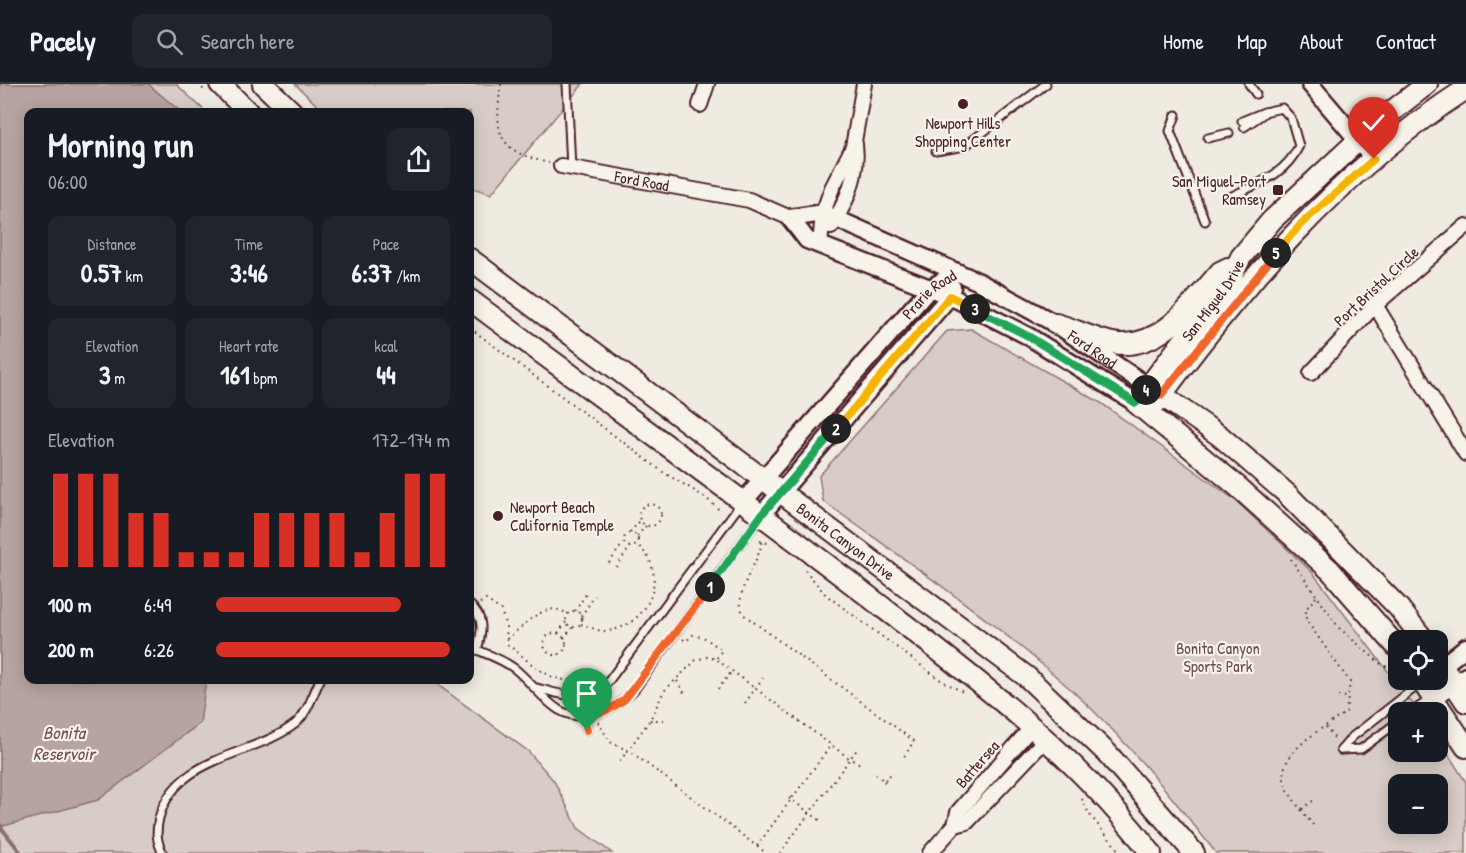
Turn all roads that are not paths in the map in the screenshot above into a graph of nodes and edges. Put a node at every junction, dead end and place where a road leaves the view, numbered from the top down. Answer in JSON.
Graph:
{"nodes":[{"id":1,"x":220,"y":84,"type":"edge"},
{"id":2,"x":263,"y":84,"type":"edge"},
{"id":3,"x":567,"y":84,"type":"edge"},
{"id":4,"x":707,"y":84,"type":"edge"},
{"id":5,"x":864,"y":84,"type":"edge"},
{"id":6,"x":1046,"y":84,"type":"edge"},
{"id":7,"x":1249,"y":84,"type":"edge"},
{"id":8,"x":1310,"y":84,"type":"edge"},
{"id":9,"x":1427,"y":84,"type":"edge"},
{"id":10,"x":1466,"y":89,"type":"edge"},
{"id":11,"x":1256,"y":94,"type":"dead end"},
{"id":12,"x":700,"y":105,"type":"dead end"},
{"id":13,"x":244,"y":108,"type":"edge"},
{"id":14,"x":287,"y":108,"type":"edge"},
{"id":15,"x":1176,"y":115,"type":"dead end"},
{"id":16,"x":1243,"y":124,"type":"dead end"},
{"id":17,"x":1227,"y":130,"type":"dead end"},
{"id":18,"x":1208,"y":138,"type":"dead end"},
{"id":19,"x":1358,"y":140,"type":"junction"},
{"id":20,"x":936,"y":151,"type":"dead end"},
{"id":21,"x":1374,"y":159,"type":"junction"},
{"id":22,"x":566,"y":167,"type":"joint"},
{"id":23,"x":1232,"y":196,"type":"dead end"},
{"id":24,"x":830,"y":216,"type":"junction"},
{"id":25,"x":790,"y":218,"type":"junction"},
{"id":26,"x":1205,"y":220,"type":"dead end"},
{"id":27,"x":1466,"y":226,"type":"edge"},
{"id":28,"x":820,"y":245,"type":"junction"},
{"id":29,"x":474,"y":262,"type":"edge"},
{"id":30,"x":1238,"y":262,"type":"junction"},
{"id":31,"x":957,"y":272,"type":"junction"},
{"id":32,"x":929,"y":289,"type":"junction"},
{"id":33,"x":950,"y":296,"type":"junction"},
{"id":34,"x":474,"y":303,"type":"edge"},
{"id":35,"x":1375,"y":305,"type":"junction"},
{"id":36,"x":1056,"y":324,"type":"junction"},
{"id":37,"x":1311,"y":373,"type":"dead end"},
{"id":38,"x":1155,"y":391,"type":"junction"},
{"id":39,"x":1142,"y":407,"type":"junction"},
{"id":40,"x":1466,"y":454,"type":"edge"},
{"id":41,"x":765,"y":479,"type":"junction"},
{"id":42,"x":782,"y":492,"type":"junction"},
{"id":43,"x":744,"y":501,"type":"junction"},
{"id":44,"x":762,"y":514,"type":"junction"},
{"id":45,"x":474,"y":608,"type":"edge"},
{"id":46,"x":1416,"y":630,"type":"edge"},
{"id":47,"x":1388,"y":637,"type":"edge"},
{"id":48,"x":474,"y":644,"type":"edge"},
{"id":49,"x":1466,"y":647,"type":"edge"},
{"id":50,"x":474,"y":648,"type":"edge"},
{"id":51,"x":1448,"y":662,"type":"edge"},
{"id":52,"x":1460,"y":680,"type":"edge"},
{"id":53,"x":318,"y":684,"type":"edge"},
{"id":54,"x":537,"y":688,"type":"junction"},
{"id":55,"x":1413,"y":690,"type":"edge"},
{"id":56,"x":1438,"y":690,"type":"edge"},
{"id":57,"x":581,"y":698,"type":"junction"},
{"id":58,"x":1397,"y":702,"type":"edge"},
{"id":59,"x":1466,"y":702,"type":"edge"},
{"id":60,"x":1388,"y":709,"type":"edge"},
{"id":61,"x":583,"y":715,"type":"junction"},
{"id":62,"x":1388,"y":729,"type":"edge"},
{"id":63,"x":587,"y":730,"type":"dead end"},
{"id":64,"x":1038,"y":734,"type":"junction"},
{"id":65,"x":1466,"y":747,"type":"edge"},
{"id":66,"x":163,"y":853,"type":"edge"},
{"id":67,"x":930,"y":853,"type":"edge"},
{"id":68,"x":1151,"y":853,"type":"edge"},
{"id":69,"x":1194,"y":853,"type":"edge"}],
"edges":[{"from":1,"to":13,"type":"main road"},
{"from":2,"to":14,"type":"main road"},
{"from":3,"to":22,"type":"lane"},
{"from":4,"to":12,"type":"street"},
{"from":5,"to":24,"type":"street"},
{"from":6,"to":20,"type":"lane"},
{"from":7,"to":11,"type":"lane"},
{"from":8,"to":19,"type":"street"},
{"from":9,"to":19,"type":"main road","name":"San Miguel Drive"},
{"from":10,"to":21,"type":"main road","name":"San Miguel Drive"},
{"from":15,"to":26,"type":"lane"},
{"from":16,"to":23,"type":"lane"},
{"from":17,"to":18,"type":"lane"},
{"from":19,"to":21,"type":"street"},
{"from":19,"to":30,"type":"main road","name":"San Miguel Drive"},
{"from":21,"to":38,"type":"main road","name":"San Miguel Drive"},
{"from":22,"to":25,"type":"street","name":"Ford Road"},
{"from":24,"to":25,"type":"street"},
{"from":24,"to":28,"type":"street"},
{"from":24,"to":31,"type":"street","name":"Ford Road"},
{"from":25,"to":28,"type":"street","name":"Ford Road"},
{"from":27,"to":35,"type":"street","name":"Port Bristol Circle"},
{"from":28,"to":32,"type":"street","name":"Ford Road"},
{"from":29,"to":41,"type":"main road","name":"Bonita Canyon Drive"},
{"from":30,"to":36,"type":"main road"},
{"from":30,"to":38,"type":"main road","name":"San Miguel Drive"},
{"from":31,"to":32,"type":"street","name":"Prarie Road"},
{"from":31,"to":33,"type":"street","name":"Prarie Road"},
{"from":31,"to":36,"type":"street","name":"Ford Road"},
{"from":32,"to":33,"type":"street","name":"Ford Road"},
{"from":32,"to":41,"type":"street","name":"Prarie Road"},
{"from":33,"to":39,"type":"street","name":"Ford Road"},
{"from":33,"to":42,"type":"street","name":"Prarie Road"},
{"from":34,"to":43,"type":"main road","name":"Bonita Canyon Drive"},
{"from":35,"to":37,"type":"street","name":"Port Bristol Circle"},
{"from":35,"to":40,"type":"street"},
{"from":36,"to":38,"type":"street","name":"Ford Road"},
{"from":38,"to":39,"type":"main road","name":"San Miguel Drive"},
{"from":38,"to":46,"type":"main road","name":"Ford Road"},
{"from":39,"to":47,"type":"main road","name":"Ford Road"},
{"from":41,"to":42,"type":"main road","name":"Bonita Canyon Drive"},
{"from":41,"to":43,"type":"street","name":"Prarie Road"},
{"from":42,"to":44,"type":"street","name":"Prarie Road"},
{"from":42,"to":69,"type":"main road","name":"Bonita Canyon Drive"},
{"from":43,"to":44,"type":"main road","name":"Bonita Canyon Drive"},
{"from":43,"to":57,"type":"lane"},
{"from":44,"to":61,"type":"lane"},
{"from":44,"to":64,"type":"main road","name":"Bonita Canyon Drive"},
{"from":45,"to":48,"type":"lane"},
{"from":49,"to":51,"type":"street"},
{"from":50,"to":54,"type":"lane"},
{"from":52,"to":59,"type":"main road"},
{"from":53,"to":66,"type":"lane"},
{"from":54,"to":57,"type":"lane"},
{"from":54,"to":61,"type":"lane"},
{"from":55,"to":58,"type":"lane"},
{"from":56,"to":65,"type":"main road"},
{"from":57,"to":61,"type":"lane"},
{"from":60,"to":62,"type":"lane"},
{"from":61,"to":63,"type":"lane"},
{"from":64,"to":67,"type":"street","name":"Battersea"},
{"from":64,"to":68,"type":"main road","name":"Bonita Canyon Drive"}]}
